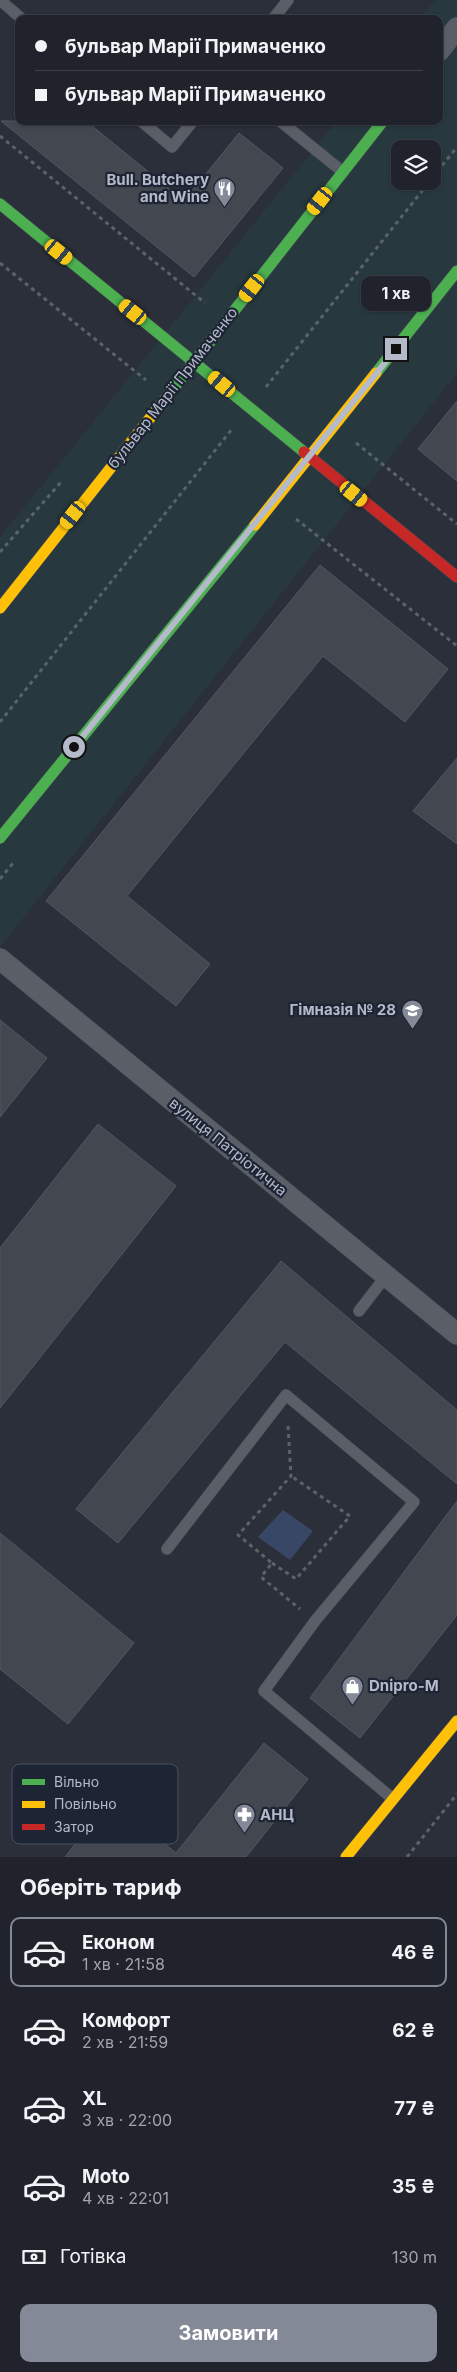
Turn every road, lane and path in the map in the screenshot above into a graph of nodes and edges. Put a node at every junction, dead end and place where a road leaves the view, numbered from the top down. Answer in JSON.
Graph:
{"nodes":[{"id":1,"x":0,"y":0,"type":"edge"},
{"id":2,"x":288,"y":0,"type":"edge"},
{"id":3,"x":17,"y":15,"type":"edge"},
{"id":4,"x":276,"y":15,"type":"edge"},
{"id":5,"x":457,"y":28,"type":"edge"},
{"id":6,"x":443,"y":46,"type":"edge"},
{"id":7,"x":146,"y":125,"type":"edge"},
{"id":8,"x":189,"y":125,"type":"edge"},
{"id":9,"x":285,"y":125,"type":"edge"},
{"id":10,"x":380,"y":125,"type":"edge"},
{"id":11,"x":0,"y":136,"type":"edge"},
{"id":12,"x":457,"y":147,"type":"edge"},
{"id":13,"x":441,"y":167,"type":"edge"},
{"id":14,"x":344,"y":172,"type":"junction"},
{"id":15,"x":423,"y":190,"type":"edge"},
{"id":16,"x":0,"y":204,"type":"edge"},
{"id":17,"x":0,"y":263,"type":"edge"},
{"id":18,"x":457,"y":272,"type":"edge"},
{"id":19,"x":212,"y":308,"type":"dead end"},
{"id":20,"x":194,"y":361,"type":"junction"},
{"id":21,"x":148,"y":381,"type":"dead end"},
{"id":22,"x":249,"y":408,"type":"junction"},
{"id":23,"x":350,"y":438,"type":"dead end"},
{"id":24,"x":310,"y":457,"type":"junction"},
{"id":25,"x":290,"y":514,"type":"dead end"},
{"id":26,"x":457,"y":524,"type":"edge"},
{"id":27,"x":457,"y":577,"type":"edge"},
{"id":28,"x":0,"y":608,"type":"edge"},
{"id":29,"x":457,"y":646,"type":"edge"},
{"id":30,"x":0,"y":722,"type":"edge"},
{"id":31,"x":0,"y":838,"type":"edge"},
{"id":32,"x":0,"y":959,"type":"edge"},
{"id":33,"x":386,"y":1276,"type":"junction"},
{"id":34,"x":359,"y":1311,"type":"dead end"},
{"id":35,"x":457,"y":1334,"type":"edge"},
{"id":36,"x":286,"y":1395,"type":"junction"},
{"id":37,"x":291,"y":1476,"type":"junction"},
{"id":38,"x":166,"y":1549,"type":"dead end"},
{"id":39,"x":272,"y":1563,"type":"junction"},
{"id":40,"x":315,"y":1621,"type":"junction"},
{"id":41,"x":457,"y":1720,"type":"edge"},
{"id":42,"x":457,"y":1794,"type":"edge"},
{"id":43,"x":393,"y":1799,"type":"junction"},
{"id":44,"x":346,"y":1857,"type":"edge"},
{"id":45,"x":407,"y":1857,"type":"edge"}],
"edges":[{"from":1,"to":3,"type":"lane"},
{"from":2,"to":4,"type":"lane"},
{"from":5,"to":6,"type":"street"},
{"from":7,"to":8,"type":"lane"},
{"from":9,"to":14,"type":"lane"},
{"from":10,"to":14,"type":"street","name":"бульвар Марії Примаченко"},
{"from":11,"to":19,"type":"path"},
{"from":12,"to":13,"type":"path"},
{"from":14,"to":20,"type":"street","name":"бульвар Марії Примаченко"},
{"from":15,"to":22,"type":"path"},
{"from":16,"to":20,"type":"street"},
{"from":17,"to":21,"type":"path"},
{"from":18,"to":24,"type":"street"},
{"from":20,"to":22,"type":"street"},
{"from":20,"to":28,"type":"street","name":"бульвар Марії Примаченко"},
{"from":22,"to":24,"type":"street"},
{"from":22,"to":30,"type":"path"},
{"from":23,"to":26,"type":"path"},
{"from":24,"to":27,"type":"street"},
{"from":24,"to":31,"type":"street"},
{"from":25,"to":29,"type":"path"},
{"from":32,"to":33,"type":"street","name":"вулиця Патріотична"},
{"from":33,"to":34,"type":"lane"},
{"from":33,"to":35,"type":"street","name":"вулиця Патріотична"},
{"from":36,"to":37,"type":"path"},
{"from":36,"to":38,"type":"lane"},
{"from":36,"to":40,"type":"lane"},
{"from":37,"to":39,"type":"path"},
{"from":37,"to":39,"type":"path"},
{"from":39,"to":40,"type":"path"},
{"from":40,"to":43,"type":"lane"},
{"from":41,"to":43,"type":"street"},
{"from":42,"to":45,"type":"path"},
{"from":43,"to":44,"type":"street"}]}
